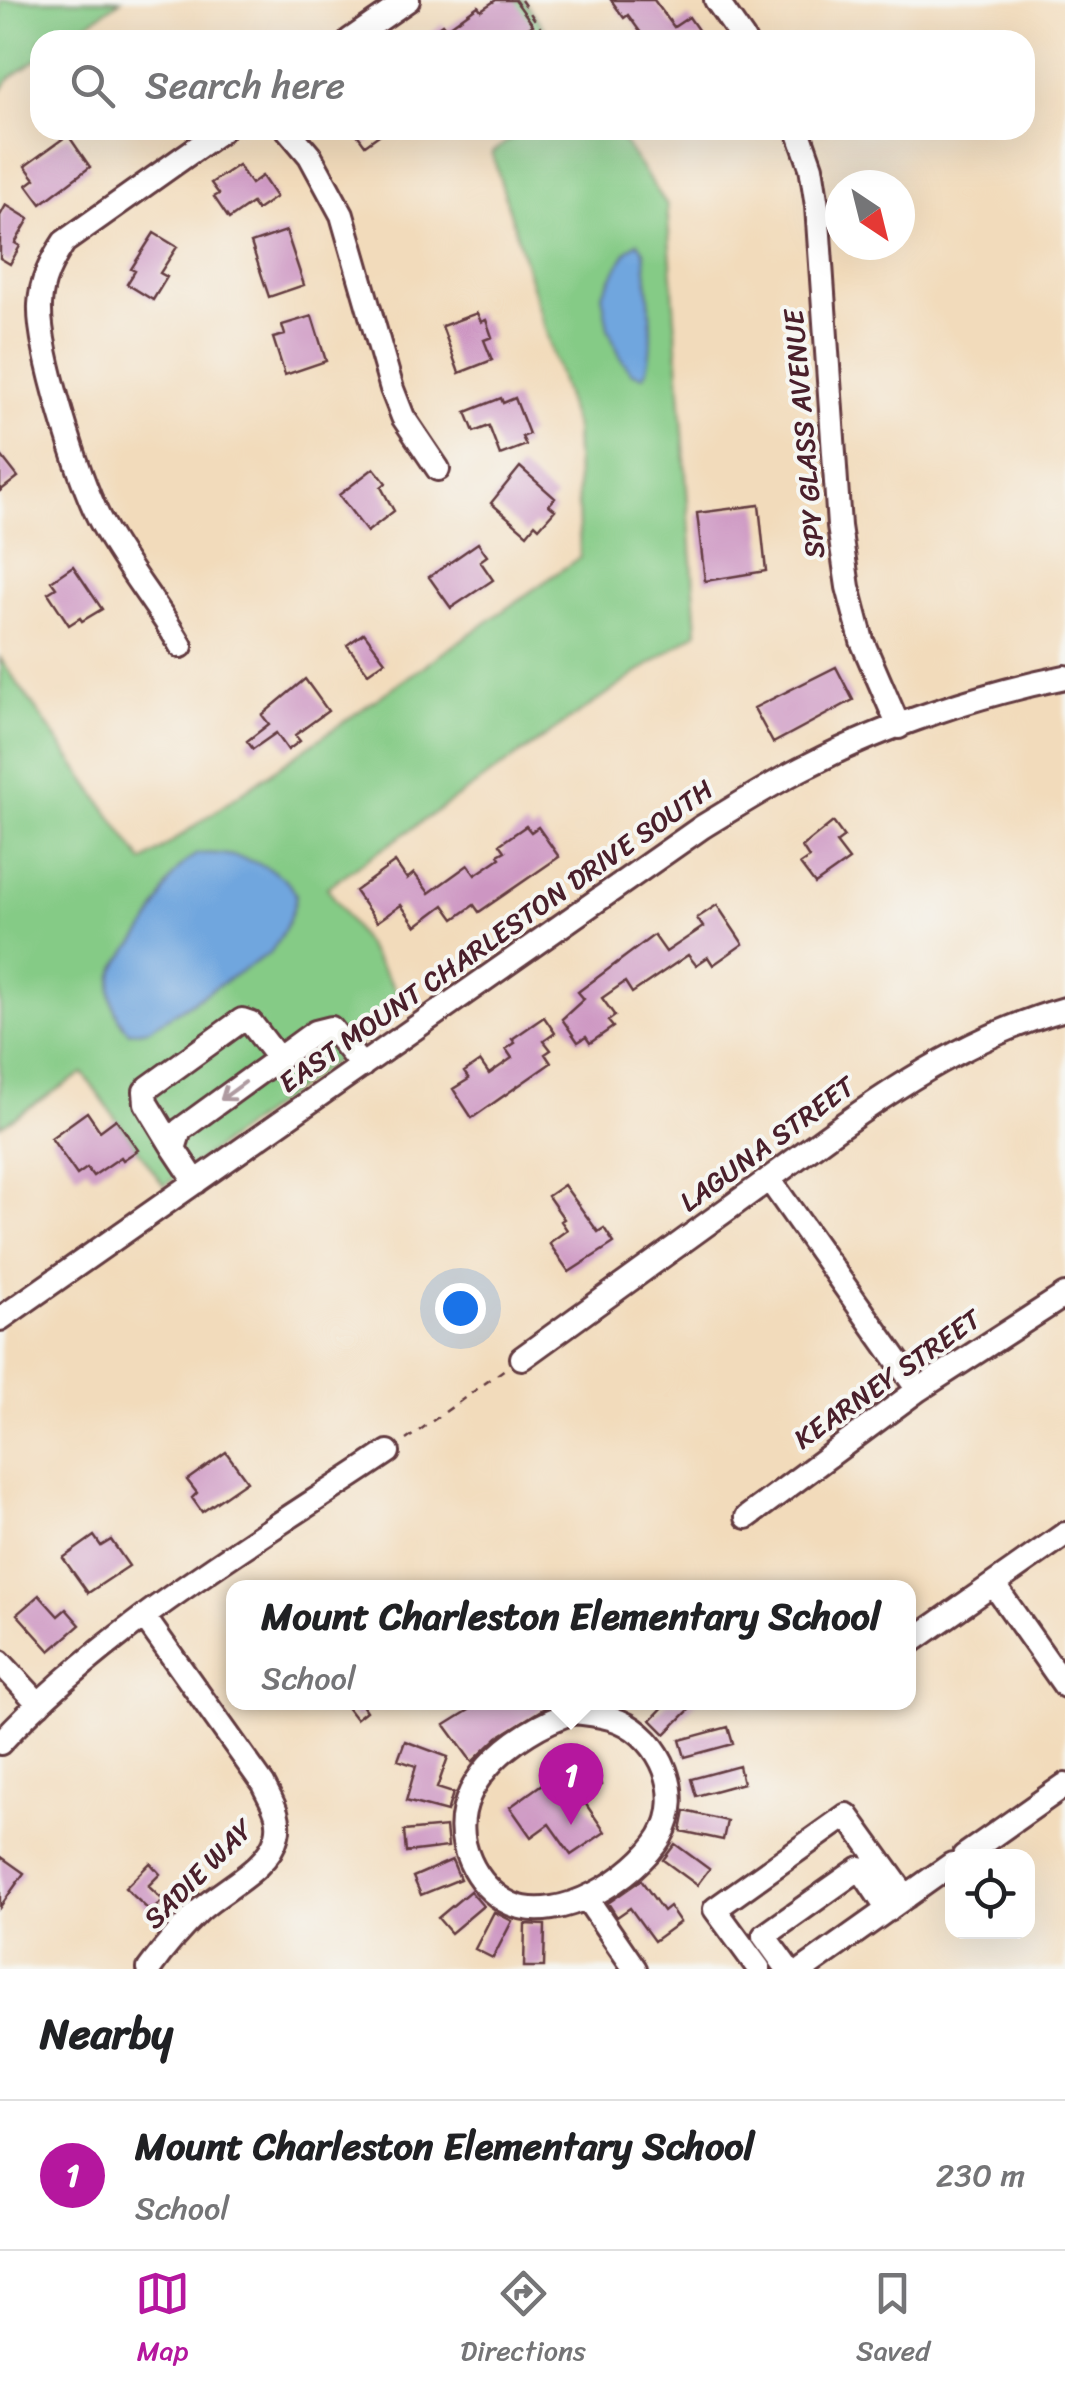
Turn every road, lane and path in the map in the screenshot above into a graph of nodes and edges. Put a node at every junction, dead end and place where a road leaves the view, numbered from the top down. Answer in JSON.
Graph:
{"nodes":[{"id":1,"x":408,"y":0,"type":"edge"},
{"id":2,"x":522,"y":0,"type":"edge"},
{"id":3,"x":716,"y":0,"type":"edge"},
{"id":4,"x":364,"y":30,"type":"edge"},
{"id":5,"x":542,"y":30,"type":"edge"},
{"id":6,"x":737,"y":30,"type":"edge"},
{"id":7,"x":208,"y":140,"type":"edge"},
{"id":8,"x":296,"y":140,"type":"edge"},
{"id":9,"x":801,"y":140,"type":"edge"},
{"id":10,"x":438,"y":469,"type":"dead end"},
{"id":11,"x":181,"y":646,"type":"dead end"},
{"id":12,"x":1065,"y":677,"type":"edge"},
{"id":13,"x":899,"y":727,"type":"junction"},
{"id":14,"x":1065,"y":1009,"type":"edge"},
{"id":15,"x":278,"y":1058,"type":"junction"},
{"id":16,"x":362,"y":1066,"type":"junction"},
{"id":17,"x":174,"y":1149,"type":"junction"},
{"id":18,"x":769,"y":1179,"type":"junction"},
{"id":19,"x":196,"y":1182,"type":"junction"},
{"id":20,"x":1065,"y":1295,"type":"edge"},
{"id":21,"x":0,"y":1319,"type":"edge"},
{"id":22,"x":522,"y":1358,"type":"joint"},
{"id":23,"x":918,"y":1390,"type":"junction"},
{"id":24,"x":388,"y":1452,"type":"joint"},
{"id":25,"x":747,"y":1517,"type":"dead end"},
{"id":26,"x":1065,"y":1534,"type":"edge"},
{"id":27,"x":994,"y":1584,"type":"junction"},
{"id":28,"x":144,"y":1618,"type":"junction"},
{"id":29,"x":916,"y":1638,"type":"edge"},
{"id":30,"x":0,"y":1662,"type":"edge"},
{"id":31,"x":1065,"y":1686,"type":"edge"},
{"id":32,"x":38,"y":1704,"type":"junction"},
{"id":33,"x":0,"y":1743,"type":"edge"},
{"id":34,"x":1065,"y":1785,"type":"edge"},
{"id":35,"x":974,"y":1849,"type":"edge"},
{"id":36,"x":945,"y":1869,"type":"edge"},
{"id":37,"x":587,"y":1899,"type":"junction"},
{"id":38,"x":897,"y":1903,"type":"junction"},
{"id":39,"x":627,"y":1966,"type":"edge"},
{"id":40,"x":149,"y":1969,"type":"edge"},
{"id":41,"x":759,"y":1969,"type":"edge"},
{"id":42,"x":788,"y":1969,"type":"edge"},
{"id":43,"x":804,"y":1969,"type":"edge"}],
"edges":[{"from":1,"to":4,"type":"street"},
{"from":2,"to":5,"type":"path"},
{"from":3,"to":6,"type":"street"},
{"from":7,"to":11,"type":"street"},
{"from":8,"to":10,"type":"street"},
{"from":9,"to":13,"type":"street","name":"SPY GLASS AVENUE"},
{"from":12,"to":13,"type":"street","name":"EAST MOUNT CHARLESTON DRIVE SOUTH"},
{"from":13,"to":16,"type":"street","name":"EAST MOUNT CHARLESTON DRIVE SOUTH"},
{"from":14,"to":18,"type":"street","name":"LAGUNA STREET"},
{"from":15,"to":16,"type":"street"},
{"from":15,"to":17,"type":"street","one_way":true},
{"from":15,"to":17,"type":"street"},
{"from":16,"to":19,"type":"street","name":"EAST MOUNT CHARLESTON DRIVE SOUTH"},
{"from":17,"to":19,"type":"street"},
{"from":18,"to":22,"type":"street","name":"LAGUNA STREET"},
{"from":18,"to":23,"type":"street"},
{"from":19,"to":21,"type":"street","name":"EAST MOUNT CHARLESTON DRIVE SOUTH"},
{"from":20,"to":23,"type":"street","name":"KEARNEY STREET"},
{"from":22,"to":24,"type":"path"},
{"from":23,"to":25,"type":"street","name":"KEARNEY STREET"},
{"from":24,"to":28,"type":"street"},
{"from":26,"to":27,"type":"street"},
{"from":27,"to":29,"type":"street"},
{"from":27,"to":31,"type":"street"},
{"from":28,"to":32,"type":"street"},
{"from":28,"to":40,"type":"street","name":"SADIE WAY"},
{"from":30,"to":32,"type":"street"},
{"from":32,"to":33,"type":"street"},
{"from":34,"to":35,"type":"street"},
{"from":36,"to":38,"type":"street"},
{"from":37,"to":37,"type":"street"},
{"from":37,"to":39,"type":"street"},
{"from":38,"to":41,"type":"street"},
{"from":38,"to":42,"type":"street"},
{"from":38,"to":43,"type":"street"}]}
